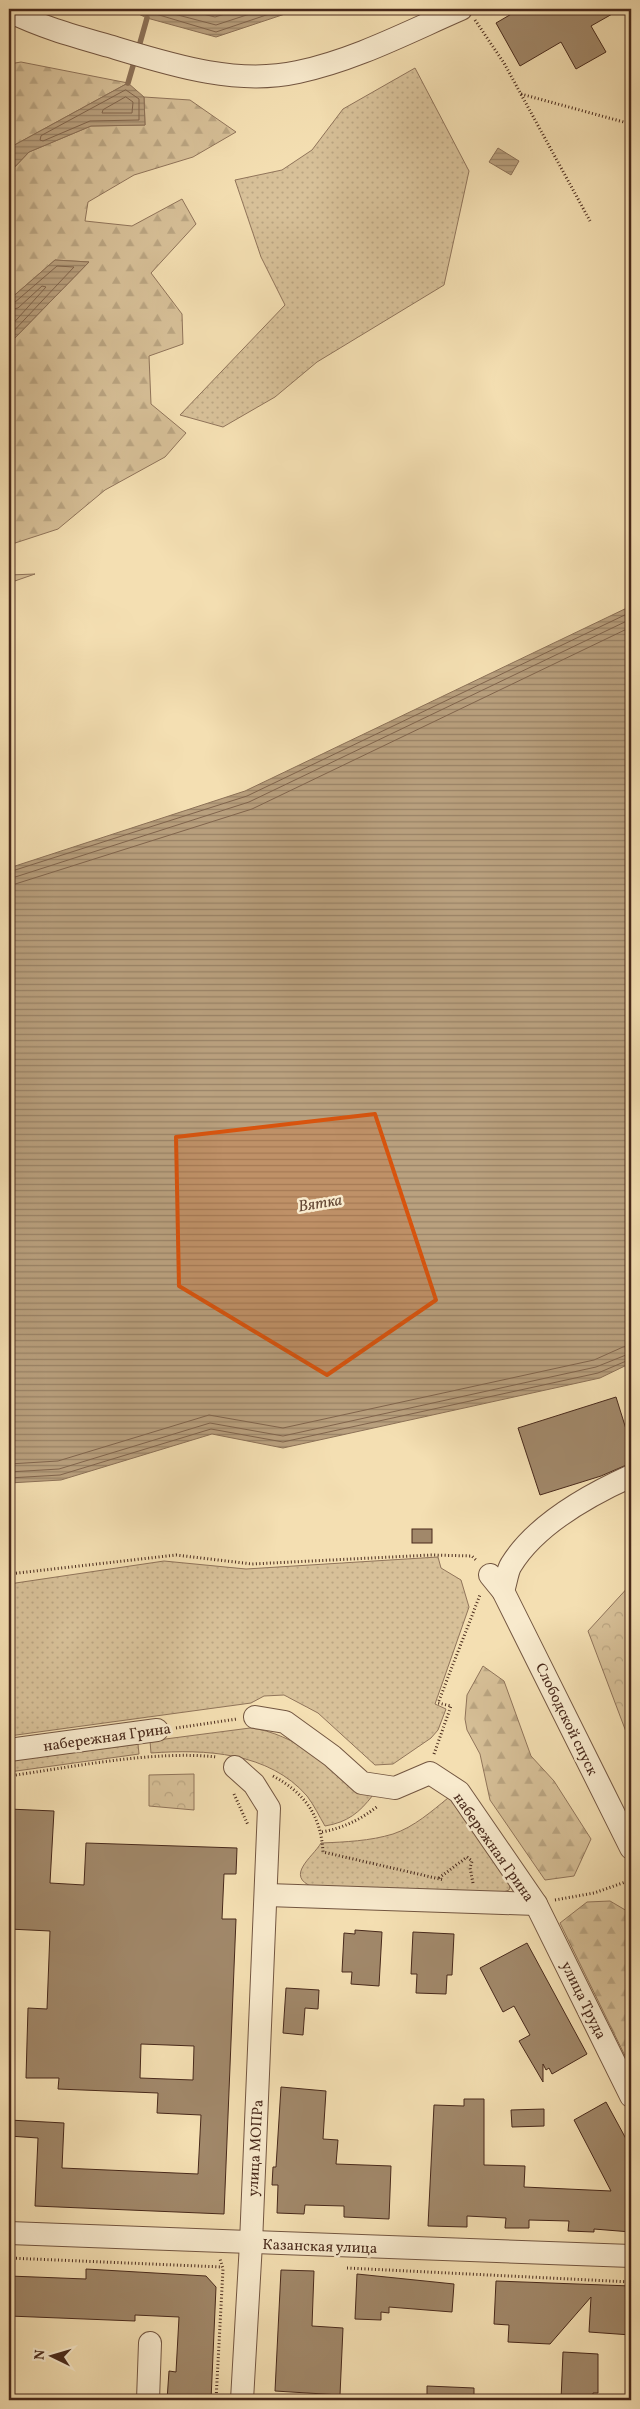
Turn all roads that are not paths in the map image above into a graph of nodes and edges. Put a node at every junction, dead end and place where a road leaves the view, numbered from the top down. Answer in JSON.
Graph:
{"nodes":[{"id":1,"x":9,"y":11,"type":"edge"},
{"id":2,"x":467,"y":13,"type":"edge"},
{"id":3,"x":36,"y":25,"type":"junction"},
{"id":4,"x":9,"y":28,"type":"edge"},
{"id":5,"x":631,"y":1476,"type":"edge"},
{"id":6,"x":255,"y":1717,"type":"road end"},
{"id":7,"x":157,"y":1730,"type":"road end"},
{"id":8,"x":9,"y":1750,"type":"edge"},
{"id":9,"x":229,"y":1763,"type":"road end"},
{"id":10,"x":631,"y":1848,"type":"edge"},
{"id":11,"x":267,"y":1895,"type":"junction"},
{"id":12,"x":536,"y":1904,"type":"junction"},
{"id":13,"x":631,"y":2096,"type":"edge"},
{"id":14,"x":9,"y":2233,"type":"edge"},
{"id":15,"x":251,"y":2243,"type":"junction"},
{"id":16,"x":631,"y":2256,"type":"edge"},
{"id":17,"x":150,"y":2343,"type":"dead end"},
{"id":18,"x":148,"y":2400,"type":"edge"},
{"id":19,"x":242,"y":2400,"type":"edge"}],
"edges":[{"from":1,"to":3,"type":"street"},
{"from":2,"to":3,"type":"street"},
{"from":3,"to":4,"type":"street"},
{"from":5,"to":10,"type":"street","name":"Слободской спуск"},
{"from":6,"to":12,"type":"street","name":"набережная Грина"},
{"from":7,"to":8,"type":"street","name":"набережная Грина"},
{"from":9,"to":11,"type":"street","name":"улица МОПРа"},
{"from":11,"to":12,"type":"street","name":"набережная Грина"},
{"from":11,"to":15,"type":"street","name":"улица МОПРа"},
{"from":12,"to":13,"type":"street","name":"улица Труда"},
{"from":14,"to":15,"type":"street","name":"Казанская улица"},
{"from":15,"to":16,"type":"street","name":"Казанская улица"},
{"from":15,"to":19,"type":"street","name":"улица МОПРа"},
{"from":17,"to":18,"type":"street"}]}
